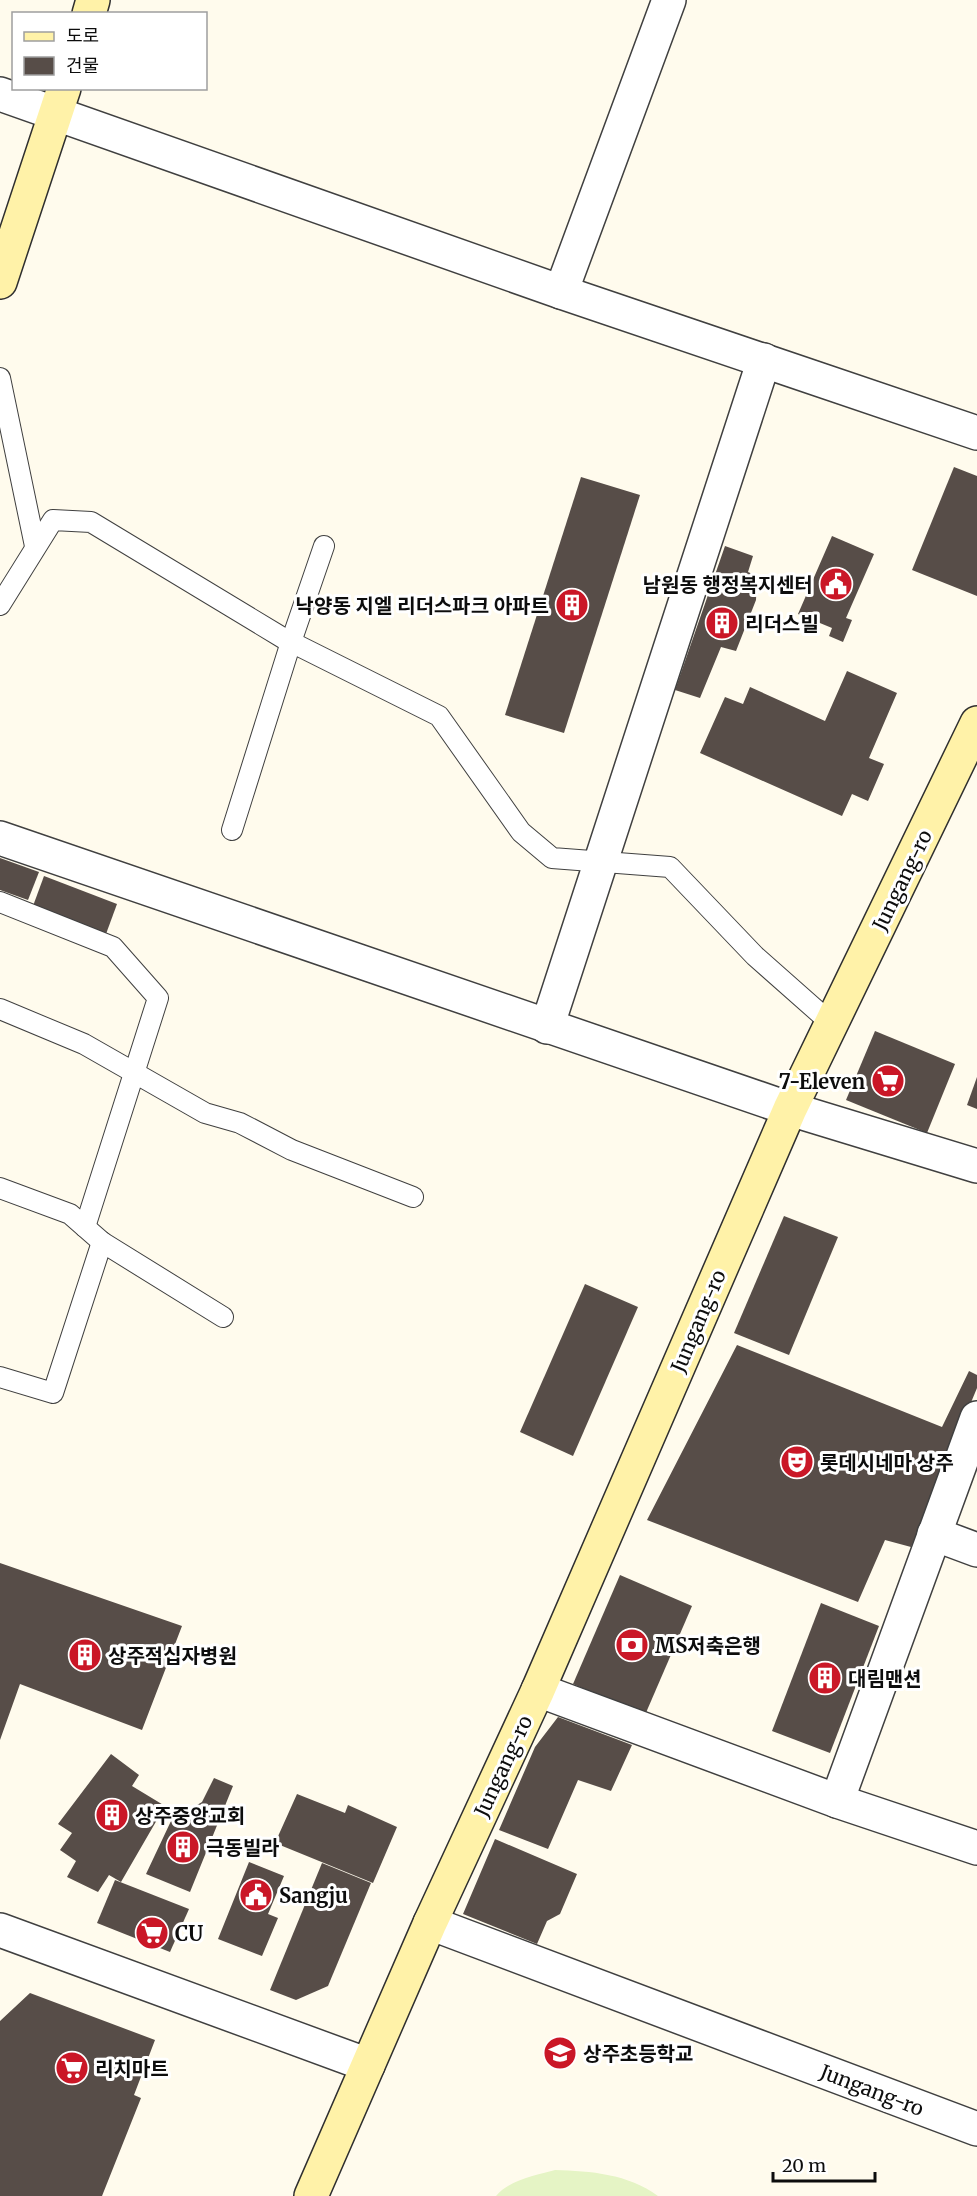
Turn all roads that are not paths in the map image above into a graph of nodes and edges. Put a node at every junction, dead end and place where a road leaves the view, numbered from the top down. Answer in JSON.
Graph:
{"nodes":[{"id":1,"x":669,"y":0,"type":"edge"},
{"id":2,"x":0,"y":94,"type":"edge"},
{"id":3,"x":60,"y":101,"type":"edge"},
{"id":4,"x":0,"y":282,"type":"edge"},
{"id":5,"x":561,"y":292,"type":"junction"},
{"id":6,"x":764,"y":360,"type":"junction"},
{"id":7,"x":0,"y":378,"type":"edge"},
{"id":8,"x":977,"y":433,"type":"edge"},
{"id":9,"x":35,"y":546,"type":"junction"},
{"id":10,"x":324,"y":546,"type":"dead end"},
{"id":11,"x":0,"y":605,"type":"edge"},
{"id":12,"x":291,"y":642,"type":"junction"},
{"id":13,"x":977,"y":723,"type":"edge"},
{"id":14,"x":232,"y":830,"type":"dead end"},
{"id":15,"x":0,"y":838,"type":"edge"},
{"id":16,"x":600,"y":863,"type":"junction"},
{"id":17,"x":0,"y":902,"type":"edge"},
{"id":18,"x":0,"y":1009,"type":"edge"},
{"id":19,"x":833,"y":1025,"type":"junction"},
{"id":20,"x":546,"y":1027,"type":"junction"},
{"id":21,"x":135,"y":1071,"type":"junction"},
{"id":22,"x":790,"y":1109,"type":"junction"},
{"id":23,"x":977,"y":1166,"type":"edge"},
{"id":24,"x":0,"y":1188,"type":"edge"},
{"id":25,"x":413,"y":1197,"type":"dead end"},
{"id":26,"x":85,"y":1227,"type":"junction"},
{"id":27,"x":102,"y":1242,"type":"junction"},
{"id":28,"x":223,"y":1317,"type":"dead end"},
{"id":29,"x":0,"y":1377,"type":"edge"},
{"id":30,"x":977,"y":1418,"type":"edge"},
{"id":31,"x":934,"y":1534,"type":"junction"},
{"id":32,"x":977,"y":1550,"type":"edge"},
{"id":33,"x":538,"y":1690,"type":"junction"},
{"id":34,"x":837,"y":1801,"type":"junction"},
{"id":35,"x":977,"y":1848,"type":"edge"},
{"id":36,"x":430,"y":1923,"type":"junction"},
{"id":37,"x":0,"y":1930,"type":"edge"},
{"id":38,"x":368,"y":2065,"type":"junction"},
{"id":39,"x":977,"y":2129,"type":"edge"},
{"id":40,"x":311,"y":2196,"type":"edge"}],
"edges":[{"from":1,"to":5,"type":"street"},
{"from":2,"to":3,"type":"street"},
{"from":3,"to":4,"type":"main road"},
{"from":3,"to":5,"type":"street"},
{"from":5,"to":6,"type":"street"},
{"from":6,"to":8,"type":"street"},
{"from":6,"to":16,"type":"street"},
{"from":7,"to":9,"type":"lane"},
{"from":9,"to":11,"type":"lane"},
{"from":9,"to":12,"type":"lane"},
{"from":10,"to":12,"type":"lane"},
{"from":12,"to":14,"type":"lane"},
{"from":12,"to":16,"type":"lane"},
{"from":13,"to":19,"type":"main road","name":"Jungang-ro"},
{"from":15,"to":20,"type":"street"},
{"from":16,"to":19,"type":"lane"},
{"from":16,"to":20,"type":"street"},
{"from":17,"to":21,"type":"lane"},
{"from":18,"to":21,"type":"lane"},
{"from":19,"to":22,"type":"main road","name":"Jungang-ro"},
{"from":20,"to":22,"type":"street"},
{"from":21,"to":25,"type":"lane"},
{"from":21,"to":26,"type":"lane"},
{"from":22,"to":23,"type":"street"},
{"from":22,"to":33,"type":"main road","name":"Jungang-ro"},
{"from":24,"to":26,"type":"lane"},
{"from":26,"to":27,"type":"lane"},
{"from":27,"to":28,"type":"lane"},
{"from":27,"to":29,"type":"lane"},
{"from":30,"to":31,"type":"street"},
{"from":31,"to":32,"type":"street"},
{"from":31,"to":34,"type":"street"},
{"from":33,"to":34,"type":"street"},
{"from":33,"to":36,"type":"main road","name":"Jungang-ro"},
{"from":34,"to":35,"type":"street"},
{"from":36,"to":38,"type":"main road","name":"Jungang-ro"},
{"from":36,"to":39,"type":"street","name":"Jungang-ro"},
{"from":37,"to":38,"type":"street"},
{"from":38,"to":40,"type":"main road","name":"Jungang-ro"}]}
